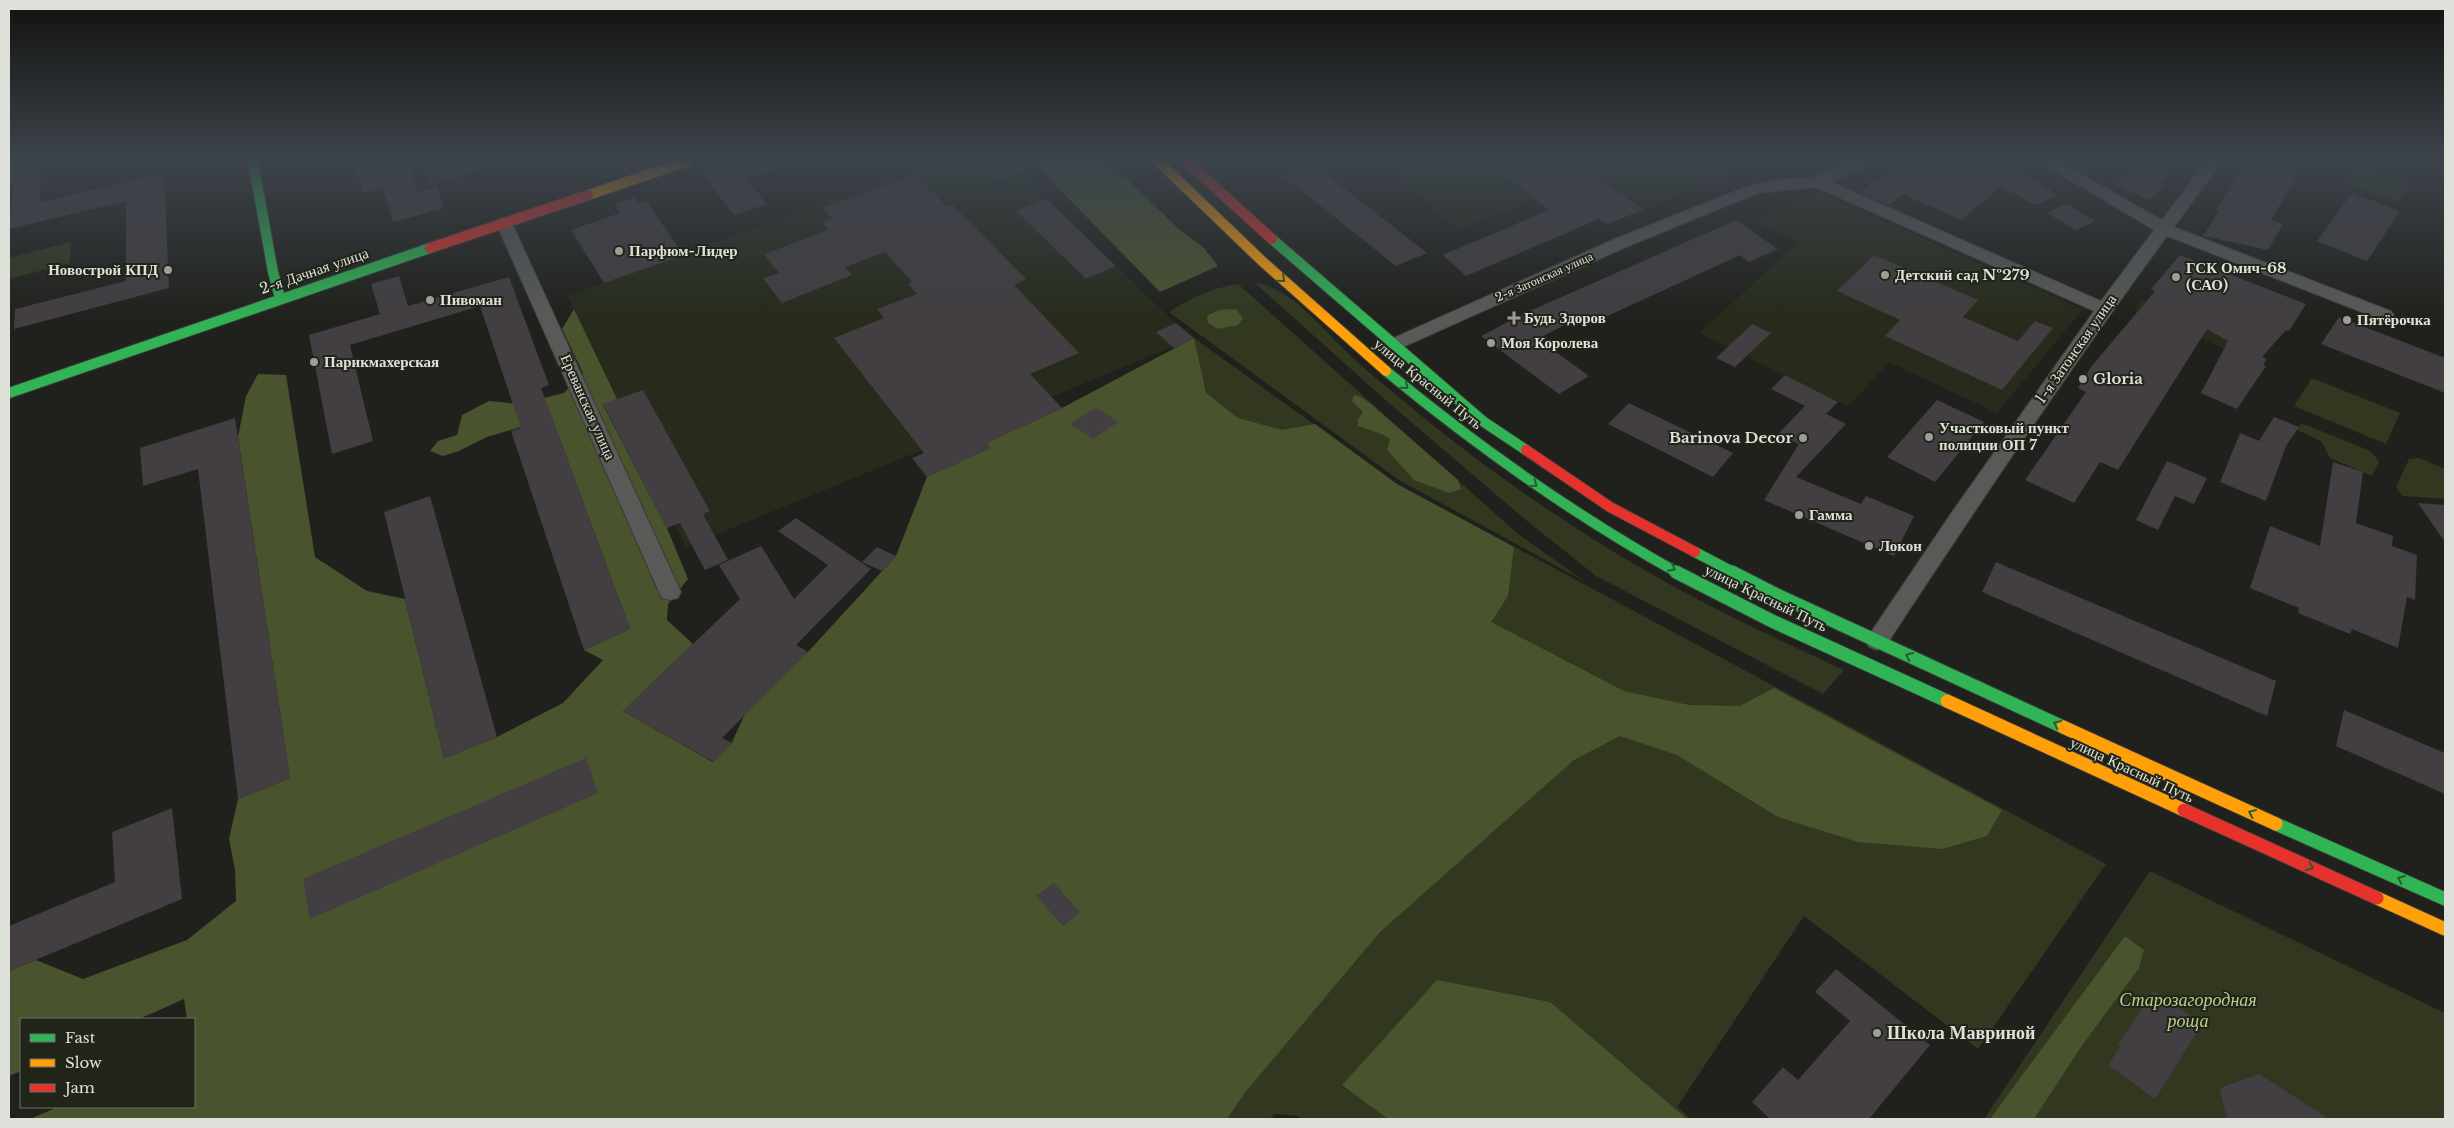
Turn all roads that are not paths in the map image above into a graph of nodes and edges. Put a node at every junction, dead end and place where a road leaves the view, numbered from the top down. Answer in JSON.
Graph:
{"nodes":[{"id":1,"x":262,"y":214,"type":"edge"},
{"id":2,"x":532,"y":214,"type":"edge"},
{"id":3,"x":1212,"y":214,"type":"edge"},
{"id":4,"x":1245,"y":214,"type":"edge"},
{"id":5,"x":1693,"y":214,"type":"edge"},
{"id":6,"x":1889,"y":214,"type":"edge"},
{"id":7,"x":2138,"y":214,"type":"edge"},
{"id":8,"x":2176,"y":214,"type":"edge"},
{"id":9,"x":504,"y":223,"type":"junction"},
{"id":10,"x":2165,"y":229,"type":"junction"},
{"id":11,"x":1284,"y":249,"type":"junction"},
{"id":12,"x":1259,"y":260,"type":"junction"},
{"id":13,"x":280,"y":298,"type":"junction"},
{"id":14,"x":2104,"y":309,"type":"junction"},
{"id":15,"x":2385,"y":315,"type":"dead end"},
{"id":16,"x":1395,"y":344,"type":"junction"},
{"id":17,"x":9,"y":393,"type":"edge"},
{"id":18,"x":670,"y":592,"type":"dead end"},
{"id":19,"x":1870,"y":652,"type":"junction"},
{"id":20,"x":2445,"y":899,"type":"edge"},
{"id":21,"x":2445,"y":929,"type":"edge"}],
"edges":[{"from":1,"to":13,"type":"main road"},
{"from":2,"to":9,"type":"main road","name":"2-я Дачная улица"},
{"from":3,"to":12,"type":"main road","name":"улица Красный Путь"},
{"from":4,"to":11,"type":"main road","name":"улица Красный Путь"},
{"from":5,"to":16,"type":"street","name":"2-я Затонская улица"},
{"from":6,"to":14,"type":"street"},
{"from":7,"to":10,"type":"street"},
{"from":8,"to":10,"type":"street","name":"1-я Затонская улица"},
{"from":9,"to":13,"type":"main road","name":"2-я Дачная улица"},
{"from":9,"to":18,"type":"street","name":"Ереванская улица"},
{"from":10,"to":14,"type":"street","name":"1-я Затонская улица"},
{"from":10,"to":15,"type":"street"},
{"from":11,"to":12,"type":"street"},
{"from":11,"to":16,"type":"main road","name":"улица Красный Путь"},
{"from":12,"to":19,"type":"main road","name":"улица Красный Путь","one_way":true},
{"from":13,"to":17,"type":"main road","name":"2-я Дачная улица"},
{"from":14,"to":19,"type":"street","name":"1-я Затонская улица"},
{"from":16,"to":19,"type":"main road","name":"улица Красный Путь"},
{"from":20,"to":19,"type":"main road","name":"улица Красный Путь","one_way":true},
{"from":19,"to":21,"type":"main road","name":"улица Красный Путь","one_way":true}]}
